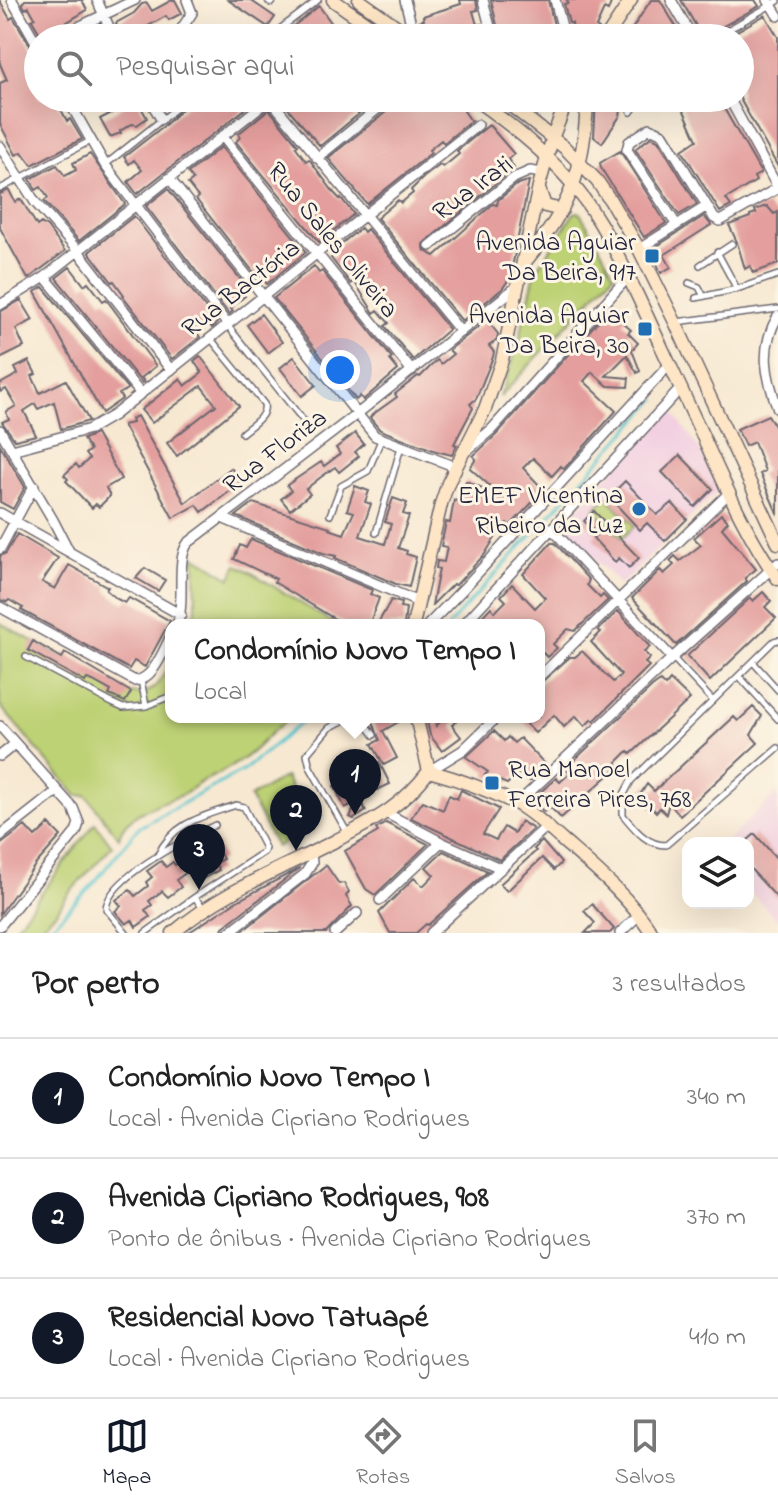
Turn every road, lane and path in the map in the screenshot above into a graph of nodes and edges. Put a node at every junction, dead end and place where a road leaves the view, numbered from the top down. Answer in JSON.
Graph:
{"nodes":[{"id":1,"x":12,"y":0,"type":"edge"},
{"id":2,"x":97,"y":0,"type":"edge"},
{"id":3,"x":135,"y":0,"type":"edge"},
{"id":4,"x":187,"y":0,"type":"edge"},
{"id":5,"x":318,"y":0,"type":"edge"},
{"id":6,"x":333,"y":0,"type":"edge"},
{"id":7,"x":359,"y":0,"type":"edge"},
{"id":8,"x":405,"y":0,"type":"edge"},
{"id":9,"x":483,"y":0,"type":"edge"},
{"id":10,"x":555,"y":0,"type":"edge"},
{"id":11,"x":671,"y":0,"type":"edge"},
{"id":12,"x":627,"y":2,"type":"edge"},
{"id":13,"x":773,"y":2,"type":"edge"},
{"id":14,"x":103,"y":14,"type":"junction"},
{"id":15,"x":778,"y":16,"type":"edge"},
{"id":16,"x":365,"y":23,"type":"edge"},
{"id":17,"x":26,"y":24,"type":"edge"},
{"id":18,"x":83,"y":24,"type":"edge"},
{"id":19,"x":108,"y":24,"type":"edge"},
{"id":20,"x":184,"y":24,"type":"edge"},
{"id":21,"x":286,"y":24,"type":"edge"},
{"id":22,"x":393,"y":24,"type":"edge"},
{"id":23,"x":410,"y":24,"type":"edge"},
{"id":24,"x":489,"y":24,"type":"edge"},
{"id":25,"x":561,"y":24,"type":"edge"},
{"id":26,"x":614,"y":24,"type":"edge"},
{"id":27,"x":685,"y":24,"type":"edge"},
{"id":28,"x":737,"y":24,"type":"edge"},
{"id":29,"x":74,"y":112,"type":"edge"},
{"id":30,"x":157,"y":112,"type":"edge"},
{"id":31,"x":170,"y":112,"type":"edge"},
{"id":32,"x":252,"y":112,"type":"edge"},
{"id":33,"x":281,"y":112,"type":"edge"},
{"id":34,"x":374,"y":112,"type":"edge"},
{"id":35,"x":492,"y":112,"type":"edge"},
{"id":36,"x":520,"y":112,"type":"edge"},
{"id":37,"x":562,"y":112,"type":"edge"},
{"id":38,"x":572,"y":112,"type":"edge"},
{"id":39,"x":577,"y":112,"type":"edge"},
{"id":40,"x":587,"y":112,"type":"edge"},
{"id":41,"x":737,"y":112,"type":"edge"},
{"id":42,"x":161,"y":119,"type":"junction"},
{"id":43,"x":558,"y":121,"type":"junction"},
{"id":44,"x":478,"y":125,"type":"dead end"},
{"id":45,"x":586,"y":129,"type":"junction"},
{"id":46,"x":222,"y":136,"type":"junction"},
{"id":47,"x":553,"y":136,"type":"junction"},
{"id":48,"x":90,"y":141,"type":"junction"},
{"id":49,"x":0,"y":146,"type":"edge"},
{"id":50,"x":547,"y":157,"type":"junction"},
{"id":51,"x":317,"y":158,"type":"junction"},
{"id":52,"x":581,"y":164,"type":"junction"},
{"id":53,"x":105,"y":165,"type":"junction"},
{"id":54,"x":169,"y":178,"type":"junction"},
{"id":55,"x":18,"y":179,"type":"junction"},
{"id":56,"x":540,"y":180,"type":"junction"},
{"id":57,"x":574,"y":186,"type":"junction"},
{"id":58,"x":778,"y":188,"type":"edge"},
{"id":59,"x":0,"y":189,"type":"edge"},
{"id":60,"x":134,"y":205,"type":"junction"},
{"id":61,"x":707,"y":206,"type":"junction"},
{"id":62,"x":562,"y":210,"type":"junction"},
{"id":63,"x":365,"y":217,"type":"junction"},
{"id":64,"x":676,"y":224,"type":"junction"},
{"id":65,"x":732,"y":244,"type":"dead end"},
{"id":66,"x":430,"y":246,"type":"dead end"},
{"id":67,"x":639,"y":249,"type":"junction"},
{"id":68,"x":78,"y":251,"type":"junction"},
{"id":69,"x":717,"y":252,"type":"junction"},
{"id":70,"x":318,"y":253,"type":"junction"},
{"id":71,"x":523,"y":264,"type":"junction"},
{"id":72,"x":700,"y":265,"type":"dead end"},
{"id":73,"x":778,"y":275,"type":"edge"},
{"id":74,"x":45,"y":277,"type":"junction"},
{"id":75,"x":628,"y":277,"type":"junction"},
{"id":76,"x":689,"y":283,"type":"dead end"},
{"id":77,"x":519,"y":285,"type":"junction"},
{"id":78,"x":737,"y":289,"type":"junction"},
{"id":79,"x":703,"y":295,"type":"junction"},
{"id":80,"x":264,"y":296,"type":"junction"},
{"id":81,"x":696,"y":298,"type":"dead end"},
{"id":82,"x":0,"y":305,"type":"edge"},
{"id":83,"x":778,"y":309,"type":"edge"},
{"id":84,"x":778,"y":316,"type":"edge"},
{"id":85,"x":675,"y":322,"type":"junction"},
{"id":86,"x":228,"y":325,"type":"junction"},
{"id":87,"x":461,"y":332,"type":"junction"},
{"id":88,"x":210,"y":339,"type":"junction"},
{"id":89,"x":670,"y":364,"type":"junction"},
{"id":90,"x":171,"y":370,"type":"junction"},
{"id":91,"x":412,"y":371,"type":"junction"},
{"id":92,"x":681,"y":388,"type":"junction"},
{"id":93,"x":141,"y":394,"type":"junction"},
{"id":94,"x":487,"y":402,"type":"junction"},
{"id":95,"x":778,"y":409,"type":"edge"},
{"id":96,"x":509,"y":411,"type":"junction"},
{"id":97,"x":357,"y":414,"type":"junction"},
{"id":98,"x":302,"y":419,"type":"dead end"},
{"id":99,"x":0,"y":430,"type":"edge"},
{"id":100,"x":242,"y":433,"type":"dead end"},
{"id":101,"x":381,"y":440,"type":"junction"},
{"id":102,"x":401,"y":447,"type":"junction"},
{"id":103,"x":12,"y":450,"type":"junction"},
{"id":104,"x":459,"y":461,"type":"junction"},
{"id":105,"x":34,"y":486,"type":"junction"},
{"id":106,"x":729,"y":493,"type":"junction"},
{"id":107,"x":759,"y":506,"type":"junction"},
{"id":108,"x":0,"y":513,"type":"edge"},
{"id":109,"x":330,"y":515,"type":"dead end"},
{"id":110,"x":222,"y":518,"type":"junction"},
{"id":111,"x":15,"y":522,"type":"junction"},
{"id":112,"x":552,"y":529,"type":"junction"},
{"id":113,"x":376,"y":533,"type":"dead end"},
{"id":114,"x":778,"y":543,"type":"edge"},
{"id":115,"x":0,"y":549,"type":"edge"},
{"id":116,"x":69,"y":551,"type":"junction"},
{"id":117,"x":776,"y":570,"type":"edge"},
{"id":118,"x":620,"y":600,"type":"junction"},
{"id":119,"x":418,"y":602,"type":"junction"},
{"id":120,"x":0,"y":607,"type":"edge"},
{"id":121,"x":177,"y":619,"type":"edge"},
{"id":122,"x":179,"y":619,"type":"edge"},
{"id":123,"x":414,"y":619,"type":"edge"},
{"id":124,"x":434,"y":619,"type":"edge"},
{"id":125,"x":469,"y":619,"type":"edge"},
{"id":126,"x":778,"y":640,"type":"edge"},
{"id":127,"x":165,"y":647,"type":"edge"},
{"id":128,"x":26,"y":657,"type":"dead end"},
{"id":129,"x":672,"y":658,"type":"junction"},
{"id":130,"x":753,"y":662,"type":"junction"},
{"id":131,"x":545,"y":671,"type":"edge"},
{"id":132,"x":739,"y":676,"type":"junction"},
{"id":133,"x":141,"y":680,"type":"junction"},
{"id":134,"x":778,"y":690,"type":"edge"},
{"id":135,"x":165,"y":698,"type":"edge"},
{"id":136,"x":713,"y":701,"type":"junction"},
{"id":137,"x":146,"y":706,"type":"junction"},
{"id":138,"x":778,"y":719,"type":"edge"},
{"id":139,"x":339,"y":723,"type":"edge"},
{"id":140,"x":365,"y":723,"type":"edge"},
{"id":141,"x":417,"y":723,"type":"edge"},
{"id":142,"x":491,"y":723,"type":"edge"},
{"id":143,"x":0,"y":726,"type":"edge"},
{"id":144,"x":374,"y":735,"type":"dead end"},
{"id":145,"x":15,"y":744,"type":"junction"},
{"id":146,"x":778,"y":748,"type":"edge"},
{"id":147,"x":0,"y":756,"type":"edge"},
{"id":148,"x":429,"y":771,"type":"junction"},
{"id":149,"x":57,"y":791,"type":"junction"},
{"id":150,"x":517,"y":804,"type":"junction"},
{"id":151,"x":386,"y":813,"type":"junction"},
{"id":152,"x":215,"y":825,"type":"dead end"},
{"id":153,"x":546,"y":827,"type":"junction"},
{"id":154,"x":348,"y":834,"type":"junction"},
{"id":155,"x":0,"y":836,"type":"edge"},
{"id":156,"x":441,"y":842,"type":"junction"},
{"id":157,"x":311,"y":853,"type":"junction"},
{"id":158,"x":158,"y":855,"type":"junction"},
{"id":159,"x":500,"y":868,"type":"junction"},
{"id":160,"x":195,"y":897,"type":"junction"},
{"id":161,"x":380,"y":900,"type":"dead end"},
{"id":162,"x":203,"y":909,"type":"junction"},
{"id":163,"x":357,"y":913,"type":"dead end"},
{"id":164,"x":640,"y":914,"type":"junction"},
{"id":165,"x":0,"y":926,"type":"edge"},
{"id":166,"x":126,"y":933,"type":"edge"},
{"id":167,"x":145,"y":933,"type":"edge"},
{"id":168,"x":173,"y":933,"type":"edge"},
{"id":169,"x":228,"y":933,"type":"edge"},
{"id":170,"x":335,"y":933,"type":"edge"},
{"id":171,"x":431,"y":933,"type":"edge"},
{"id":172,"x":620,"y":933,"type":"edge"},
{"id":173,"x":652,"y":933,"type":"edge"}],
"edges":[{"from":1,"to":17,"type":"street"},
{"from":2,"to":14,"type":"street"},
{"from":3,"to":14,"type":"street"},
{"from":4,"to":20,"type":"street"},
{"from":5,"to":21,"type":"lane"},
{"from":6,"to":16,"type":"main road"},
{"from":7,"to":22,"type":"main road"},
{"from":8,"to":23,"type":"street"},
{"from":9,"to":24,"type":"street"},
{"from":10,"to":25,"type":"street"},
{"from":11,"to":27,"type":"street"},
{"from":12,"to":26,"type":"main road"},
{"from":13,"to":15,"type":"street"},
{"from":13,"to":28,"type":"lane"},
{"from":14,"to":18,"type":"street"},
{"from":14,"to":19,"type":"street"},
{"from":29,"to":48,"type":"street"},
{"from":30,"to":42,"type":"street"},
{"from":31,"to":42,"type":"lane"},
{"from":32,"to":46,"type":"street"},
{"from":33,"to":51,"type":"street"},
{"from":34,"to":51,"type":"street"},
{"from":35,"to":50,"type":"main road"},
{"from":36,"to":47,"type":"main road"},
{"from":37,"to":43,"type":"main road"},
{"from":38,"to":43,"type":"main road"},
{"from":39,"to":45,"type":"main road"},
{"from":40,"to":45,"type":"main road"},
{"from":41,"to":58,"type":"street"},
{"from":42,"to":53,"type":"lane"},
{"from":43,"to":47,"type":"main road"},
{"from":44,"to":63,"type":"street","name":"Rua Bactória"},
{"from":45,"to":52,"type":"main road"},
{"from":46,"to":54,"type":"street"},
{"from":46,"to":70,"type":"street","name":"Rua Sales Oliveira"},
{"from":47,"to":50,"type":"main road"},
{"from":47,"to":52,"type":"main road"},
{"from":48,"to":53,"type":"street"},
{"from":48,"to":55,"type":"lane"},
{"from":49,"to":55,"type":"street"},
{"from":50,"to":56,"type":"main road"},
{"from":50,"to":57,"type":"main road"},
{"from":51,"to":63,"type":"street"},
{"from":52,"to":57,"type":"main road"},
{"from":52,"to":67,"type":"main road"},
{"from":53,"to":60,"type":"street"},
{"from":54,"to":60,"type":"street"},
{"from":54,"to":80,"type":"street"},
{"from":55,"to":59,"type":"lane"},
{"from":55,"to":68,"type":"street"},
{"from":56,"to":62,"type":"main road"},
{"from":56,"to":66,"type":"street","name":"Rua Irati"},
{"from":56,"to":71,"type":"main road"},
{"from":57,"to":62,"type":"main road"},
{"from":57,"to":75,"type":"main road"},
{"from":58,"to":61,"type":"street"},
{"from":60,"to":68,"type":"street"},
{"from":60,"to":86,"type":"street"},
{"from":61,"to":64,"type":"street"},
{"from":61,"to":64,"type":"street"},
{"from":62,"to":71,"type":"main road"},
{"from":63,"to":70,"type":"street","name":"Rua Bactória"},
{"from":63,"to":87,"type":"street"},
{"from":64,"to":67,"type":"street"},
{"from":65,"to":69,"type":"lane"},
{"from":67,"to":85,"type":"main road"},
{"from":68,"to":74,"type":"street"},
{"from":68,"to":90,"type":"street"},
{"from":69,"to":72,"type":"lane"},
{"from":69,"to":78,"type":"lane"},
{"from":70,"to":80,"type":"street","name":"Rua Bactória"},
{"from":70,"to":91,"type":"street","name":"Rua Sales Oliveira"},
{"from":71,"to":77,"type":"main road"},
{"from":73,"to":78,"type":"lane"},
{"from":74,"to":82,"type":"street"},
{"from":74,"to":93,"type":"street"},
{"from":75,"to":89,"type":"main road"},
{"from":75,"to":96,"type":"street"},
{"from":76,"to":79,"type":"lane"},
{"from":77,"to":87,"type":"street","name":"Rua Floriza"},
{"from":77,"to":94,"type":"main road"},
{"from":78,"to":79,"type":"lane"},
{"from":79,"to":81,"type":"lane"},
{"from":80,"to":86,"type":"street","name":"Rua Bactória"},
{"from":80,"to":97,"type":"street"},
{"from":83,"to":85,"type":"lane"},
{"from":84,"to":95,"type":"street"},
{"from":85,"to":107,"type":"main road"},
{"from":86,"to":88,"type":"street","name":"Rua Bactória"},
{"from":86,"to":98,"type":"lane"},
{"from":87,"to":91,"type":"street","name":"Rua Floriza"},
{"from":88,"to":90,"type":"street","name":"Rua Bactória"},
{"from":88,"to":100,"type":"lane"},
{"from":89,"to":92,"type":"main road"},
{"from":89,"to":124,"type":"street"},
{"from":90,"to":93,"type":"street","name":"Rua Bactória"},
{"from":91,"to":97,"type":"street","name":"Rua Floriza"},
{"from":92,"to":106,"type":"main road"},
{"from":92,"to":112,"type":"street"},
{"from":93,"to":103,"type":"street","name":"Rua Bactória"},
{"from":94,"to":96,"type":"street"},
{"from":94,"to":104,"type":"main road"},
{"from":96,"to":104,"type":"street"},
{"from":97,"to":101,"type":"street"},
{"from":97,"to":110,"type":"street","name":"Rua Floriza"},
{"from":99,"to":103,"type":"street"},
{"from":101,"to":102,"type":"street"},
{"from":101,"to":109,"type":"lane"},
{"from":102,"to":104,"type":"street"},
{"from":102,"to":113,"type":"lane"},
{"from":103,"to":105,"type":"street"},
{"from":104,"to":119,"type":"main road"},
{"from":105,"to":111,"type":"street"},
{"from":105,"to":116,"type":"street"},
{"from":106,"to":107,"type":"main road"},
{"from":106,"to":117,"type":"main road"},
{"from":106,"to":118,"type":"street"},
{"from":107,"to":114,"type":"main road"},
{"from":108,"to":111,"type":"street"},
{"from":110,"to":119,"type":"street"},
{"from":110,"to":122,"type":"street","name":"Rua Floriza"},
{"from":111,"to":115,"type":"street"},
{"from":111,"to":116,"type":"street"},
{"from":112,"to":118,"type":"street"},
{"from":112,"to":125,"type":"street"},
{"from":116,"to":121,"type":"street"},
{"from":117,"to":129,"type":"street"},
{"from":118,"to":129,"type":"street"},
{"from":118,"to":131,"type":"street"},
{"from":119,"to":123,"type":"main road"},
{"from":120,"to":133,"type":"street"},
{"from":126,"to":130,"type":"lane"},
{"from":127,"to":133,"type":"street"},
{"from":128,"to":137,"type":"lane"},
{"from":129,"to":136,"type":"lane"},
{"from":129,"to":150,"type":"street"},
{"from":130,"to":132,"type":"lane"},
{"from":130,"to":134,"type":"lane"},
{"from":132,"to":136,"type":"lane"},
{"from":132,"to":138,"type":"lane"},
{"from":133,"to":137,"type":"lane"},
{"from":135,"to":137,"type":"lane"},
{"from":136,"to":146,"type":"lane"},
{"from":139,"to":154,"type":"lane"},
{"from":140,"to":144,"type":"lane"},
{"from":141,"to":148,"type":"main road"},
{"from":142,"to":148,"type":"street"},
{"from":143,"to":145,"type":"street"},
{"from":145,"to":147,"type":"street"},
{"from":145,"to":149,"type":"street"},
{"from":148,"to":150,"type":"main road"},
{"from":148,"to":151,"type":"main road"},
{"from":149,"to":155,"type":"street"},
{"from":149,"to":165,"type":"street"},
{"from":150,"to":153,"type":"main road"},
{"from":151,"to":154,"type":"main road"},
{"from":151,"to":156,"type":"street"},
{"from":152,"to":158,"type":"lane"},
{"from":153,"to":159,"type":"street"},
{"from":153,"to":164,"type":"main road"},
{"from":154,"to":157,"type":"main road"},
{"from":156,"to":159,"type":"street"},
{"from":156,"to":161,"type":"street"},
{"from":157,"to":162,"type":"main road"},
{"from":157,"to":169,"type":"street"},
{"from":158,"to":160,"type":"lane"},
{"from":158,"to":166,"type":"lane"},
{"from":159,"to":171,"type":"street"},
{"from":160,"to":162,"type":"lane"},
{"from":160,"to":167,"type":"lane"},
{"from":162,"to":168,"type":"main road"},
{"from":163,"to":170,"type":"street"},
{"from":164,"to":172,"type":"street"},
{"from":164,"to":173,"type":"main road"}]}
